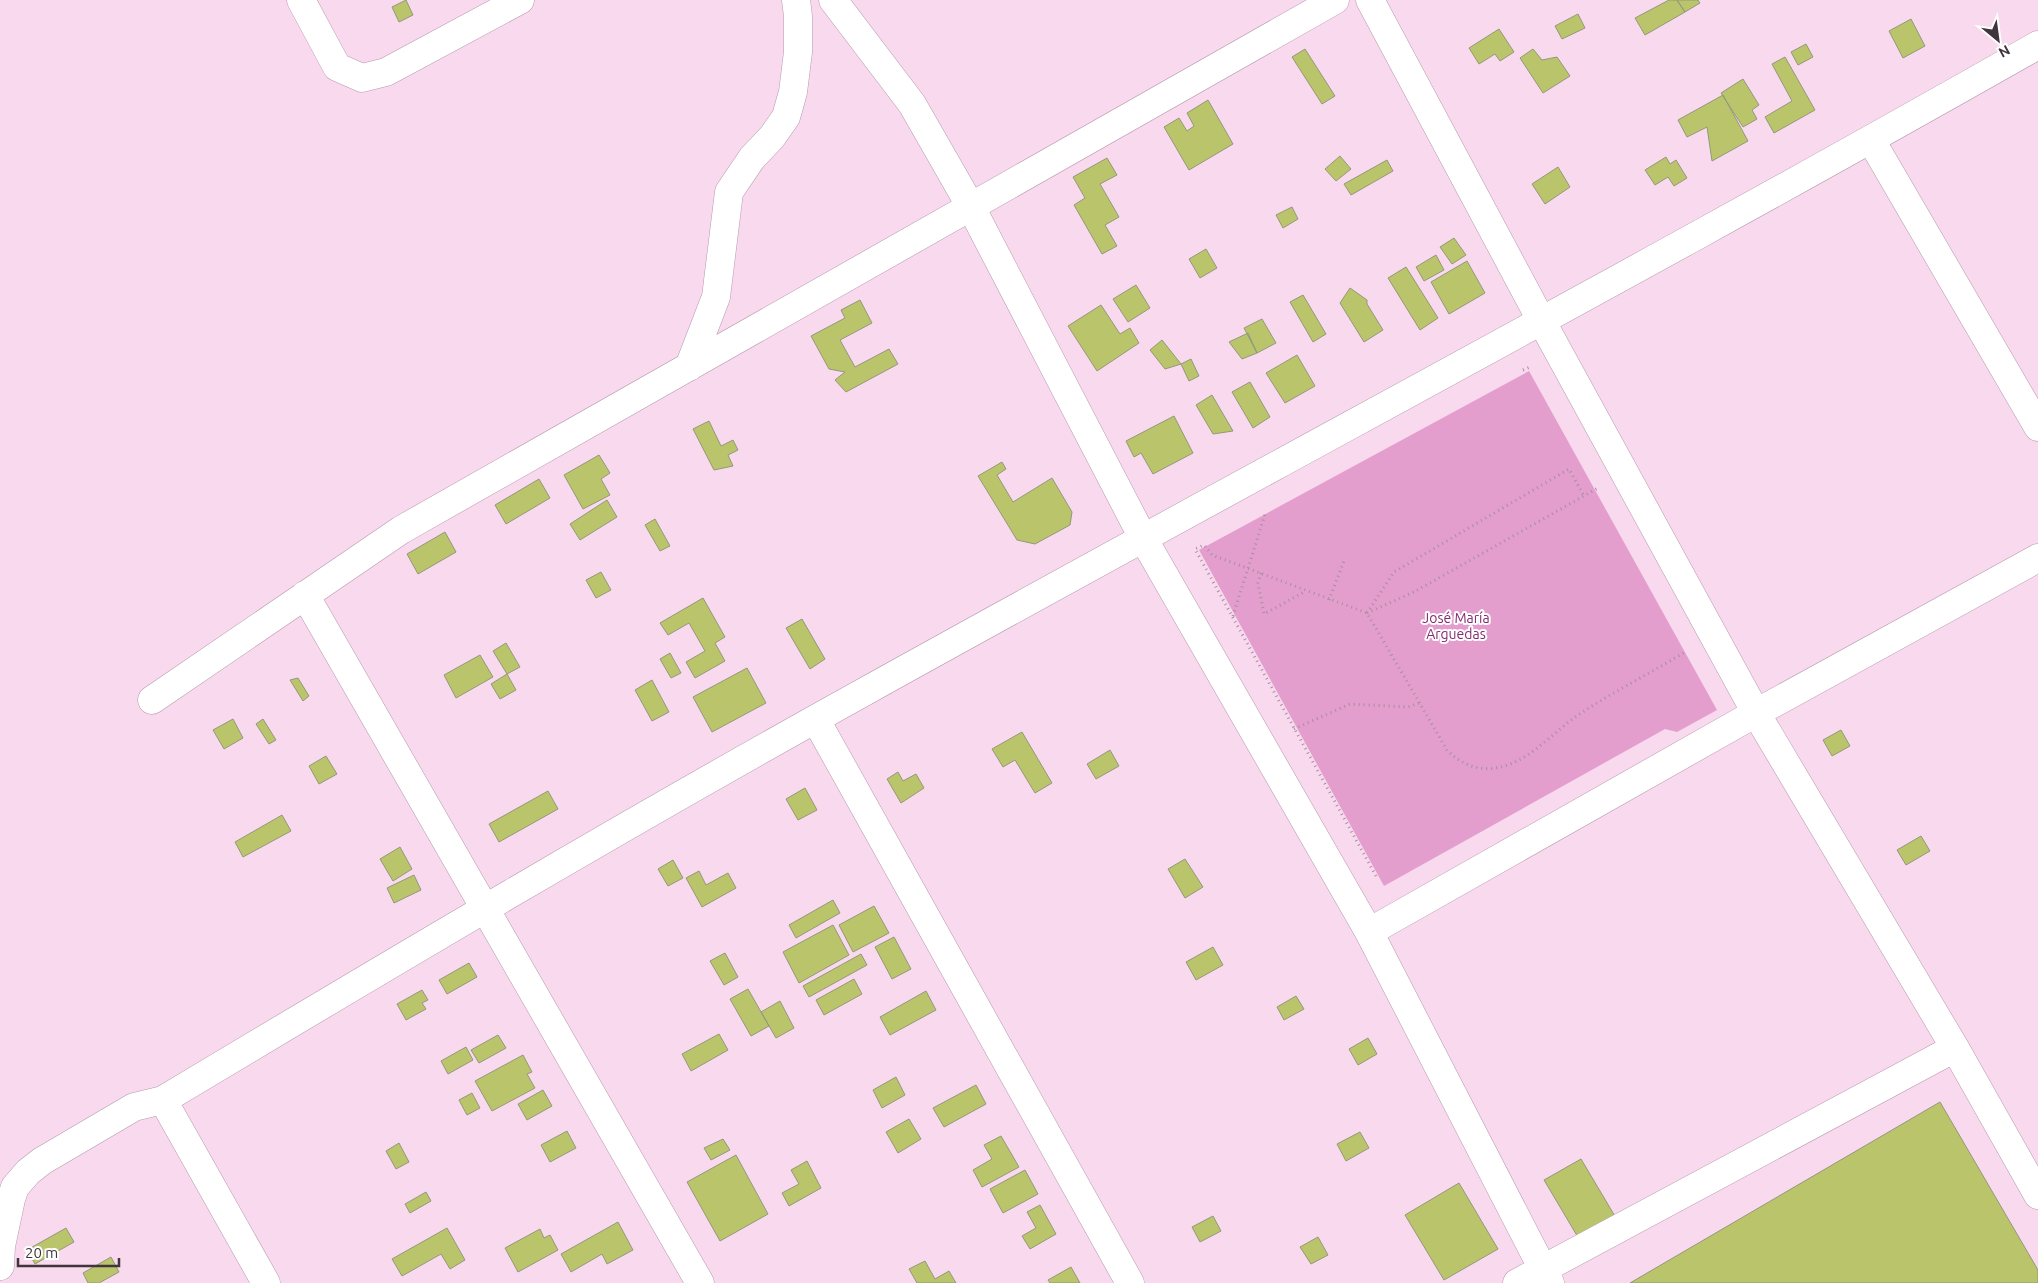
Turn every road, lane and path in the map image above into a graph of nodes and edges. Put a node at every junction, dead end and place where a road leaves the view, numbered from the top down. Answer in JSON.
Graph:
{"nodes":[{"id":1,"x":301,"y":0,"type":"edge"},
{"id":2,"x":520,"y":0,"type":"edge"},
{"id":3,"x":796,"y":0,"type":"edge"},
{"id":4,"x":833,"y":0,"type":"edge"},
{"id":5,"x":1335,"y":0,"type":"edge"},
{"id":6,"x":1370,"y":0,"type":"edge"},
{"id":7,"x":2038,"y":46,"type":"edge"},
{"id":8,"x":1871,"y":140,"type":"junction"},
{"id":9,"x":971,"y":207,"type":"junction"},
{"id":10,"x":1541,"y":320,"type":"junction"},
{"id":11,"x":689,"y":367,"type":"junction"},
{"id":12,"x":2038,"y":427,"type":"edge"},
{"id":13,"x":1598,"y":488,"type":"dead end"},
{"id":14,"x":1584,"y":496,"type":"junction"},
{"id":15,"x":1266,"y":511,"type":"dead end"},
{"id":16,"x":1143,"y":538,"type":"junction"},
{"id":17,"x":2038,"y":558,"type":"edge"},
{"id":18,"x":1344,"y":561,"type":"dead end"},
{"id":19,"x":1247,"y":568,"type":"junction"},
{"id":20,"x":1260,"y":573,"type":"junction"},
{"id":21,"x":1306,"y":590,"type":"junction"},
{"id":22,"x":305,"y":595,"type":"junction"},
{"id":23,"x":1329,"y":600,"type":"junction"},
{"id":24,"x":1367,"y":613,"type":"junction"},
{"id":25,"x":1232,"y":616,"type":"junction"},
{"id":26,"x":1692,"y":660,"type":"dead end"},
{"id":27,"x":152,"y":700,"type":"dead end"},
{"id":28,"x":1419,"y":703,"type":"junction"},
{"id":29,"x":1756,"y":713,"type":"junction"},
{"id":30,"x":816,"y":720,"type":"junction"},
{"id":31,"x":1294,"y":729,"type":"junction"},
{"id":32,"x":1379,"y":881,"type":"dead end"},
{"id":33,"x":484,"y":908,"type":"junction"},
{"id":34,"x":1368,"y":932,"type":"junction"},
{"id":35,"x":1955,"y":1048,"type":"junction"},
{"id":36,"x":163,"y":1100,"type":"junction"},
{"id":37,"x":2038,"y":1195,"type":"edge"},
{"id":38,"x":0,"y":1266,"type":"edge"},
{"id":39,"x":1546,"y":1276,"type":"edge"},
{"id":40,"x":266,"y":1283,"type":"edge"},
{"id":41,"x":700,"y":1283,"type":"edge"},
{"id":42,"x":1130,"y":1283,"type":"edge"},
{"id":43,"x":1517,"y":1283,"type":"edge"}],
"edges":[{"from":1,"to":2,"type":"street"},
{"from":3,"to":11,"type":"street"},
{"from":4,"to":9,"type":"street"},
{"from":5,"to":9,"type":"street"},
{"from":6,"to":10,"type":"street"},
{"from":7,"to":8,"type":"street"},
{"from":8,"to":10,"type":"street"},
{"from":8,"to":12,"type":"street"},
{"from":9,"to":11,"type":"street"},
{"from":9,"to":16,"type":"street"},
{"from":10,"to":16,"type":"street"},
{"from":10,"to":29,"type":"street"},
{"from":11,"to":22,"type":"street"},
{"from":13,"to":14,"type":"path"},
{"from":14,"to":24,"type":"path"},
{"from":14,"to":24,"type":"path"},
{"from":15,"to":19,"type":"path"},
{"from":16,"to":30,"type":"street"},
{"from":16,"to":34,"type":"street"},
{"from":17,"to":29,"type":"street"},
{"from":18,"to":23,"type":"path"},
{"from":19,"to":20,"type":"path"},
{"from":19,"to":25,"type":"path"},
{"from":19,"to":25,"type":"path"},
{"from":20,"to":21,"type":"path"},
{"from":20,"to":21,"type":"path"},
{"from":21,"to":23,"type":"path"},
{"from":22,"to":27,"type":"street"},
{"from":22,"to":33,"type":"street"},
{"from":23,"to":24,"type":"path"},
{"from":24,"to":28,"type":"path"},
{"from":25,"to":31,"type":"path"},
{"from":26,"to":28,"type":"path"},
{"from":28,"to":31,"type":"path"},
{"from":29,"to":34,"type":"street"},
{"from":29,"to":35,"type":"street"},
{"from":30,"to":33,"type":"street"},
{"from":30,"to":42,"type":"street"},
{"from":31,"to":32,"type":"path"},
{"from":33,"to":36,"type":"street"},
{"from":33,"to":41,"type":"street"},
{"from":34,"to":39,"type":"street"},
{"from":35,"to":37,"type":"street"},
{"from":35,"to":39,"type":"street"},
{"from":36,"to":38,"type":"street"},
{"from":36,"to":40,"type":"street"},
{"from":39,"to":43,"type":"street"}]}
